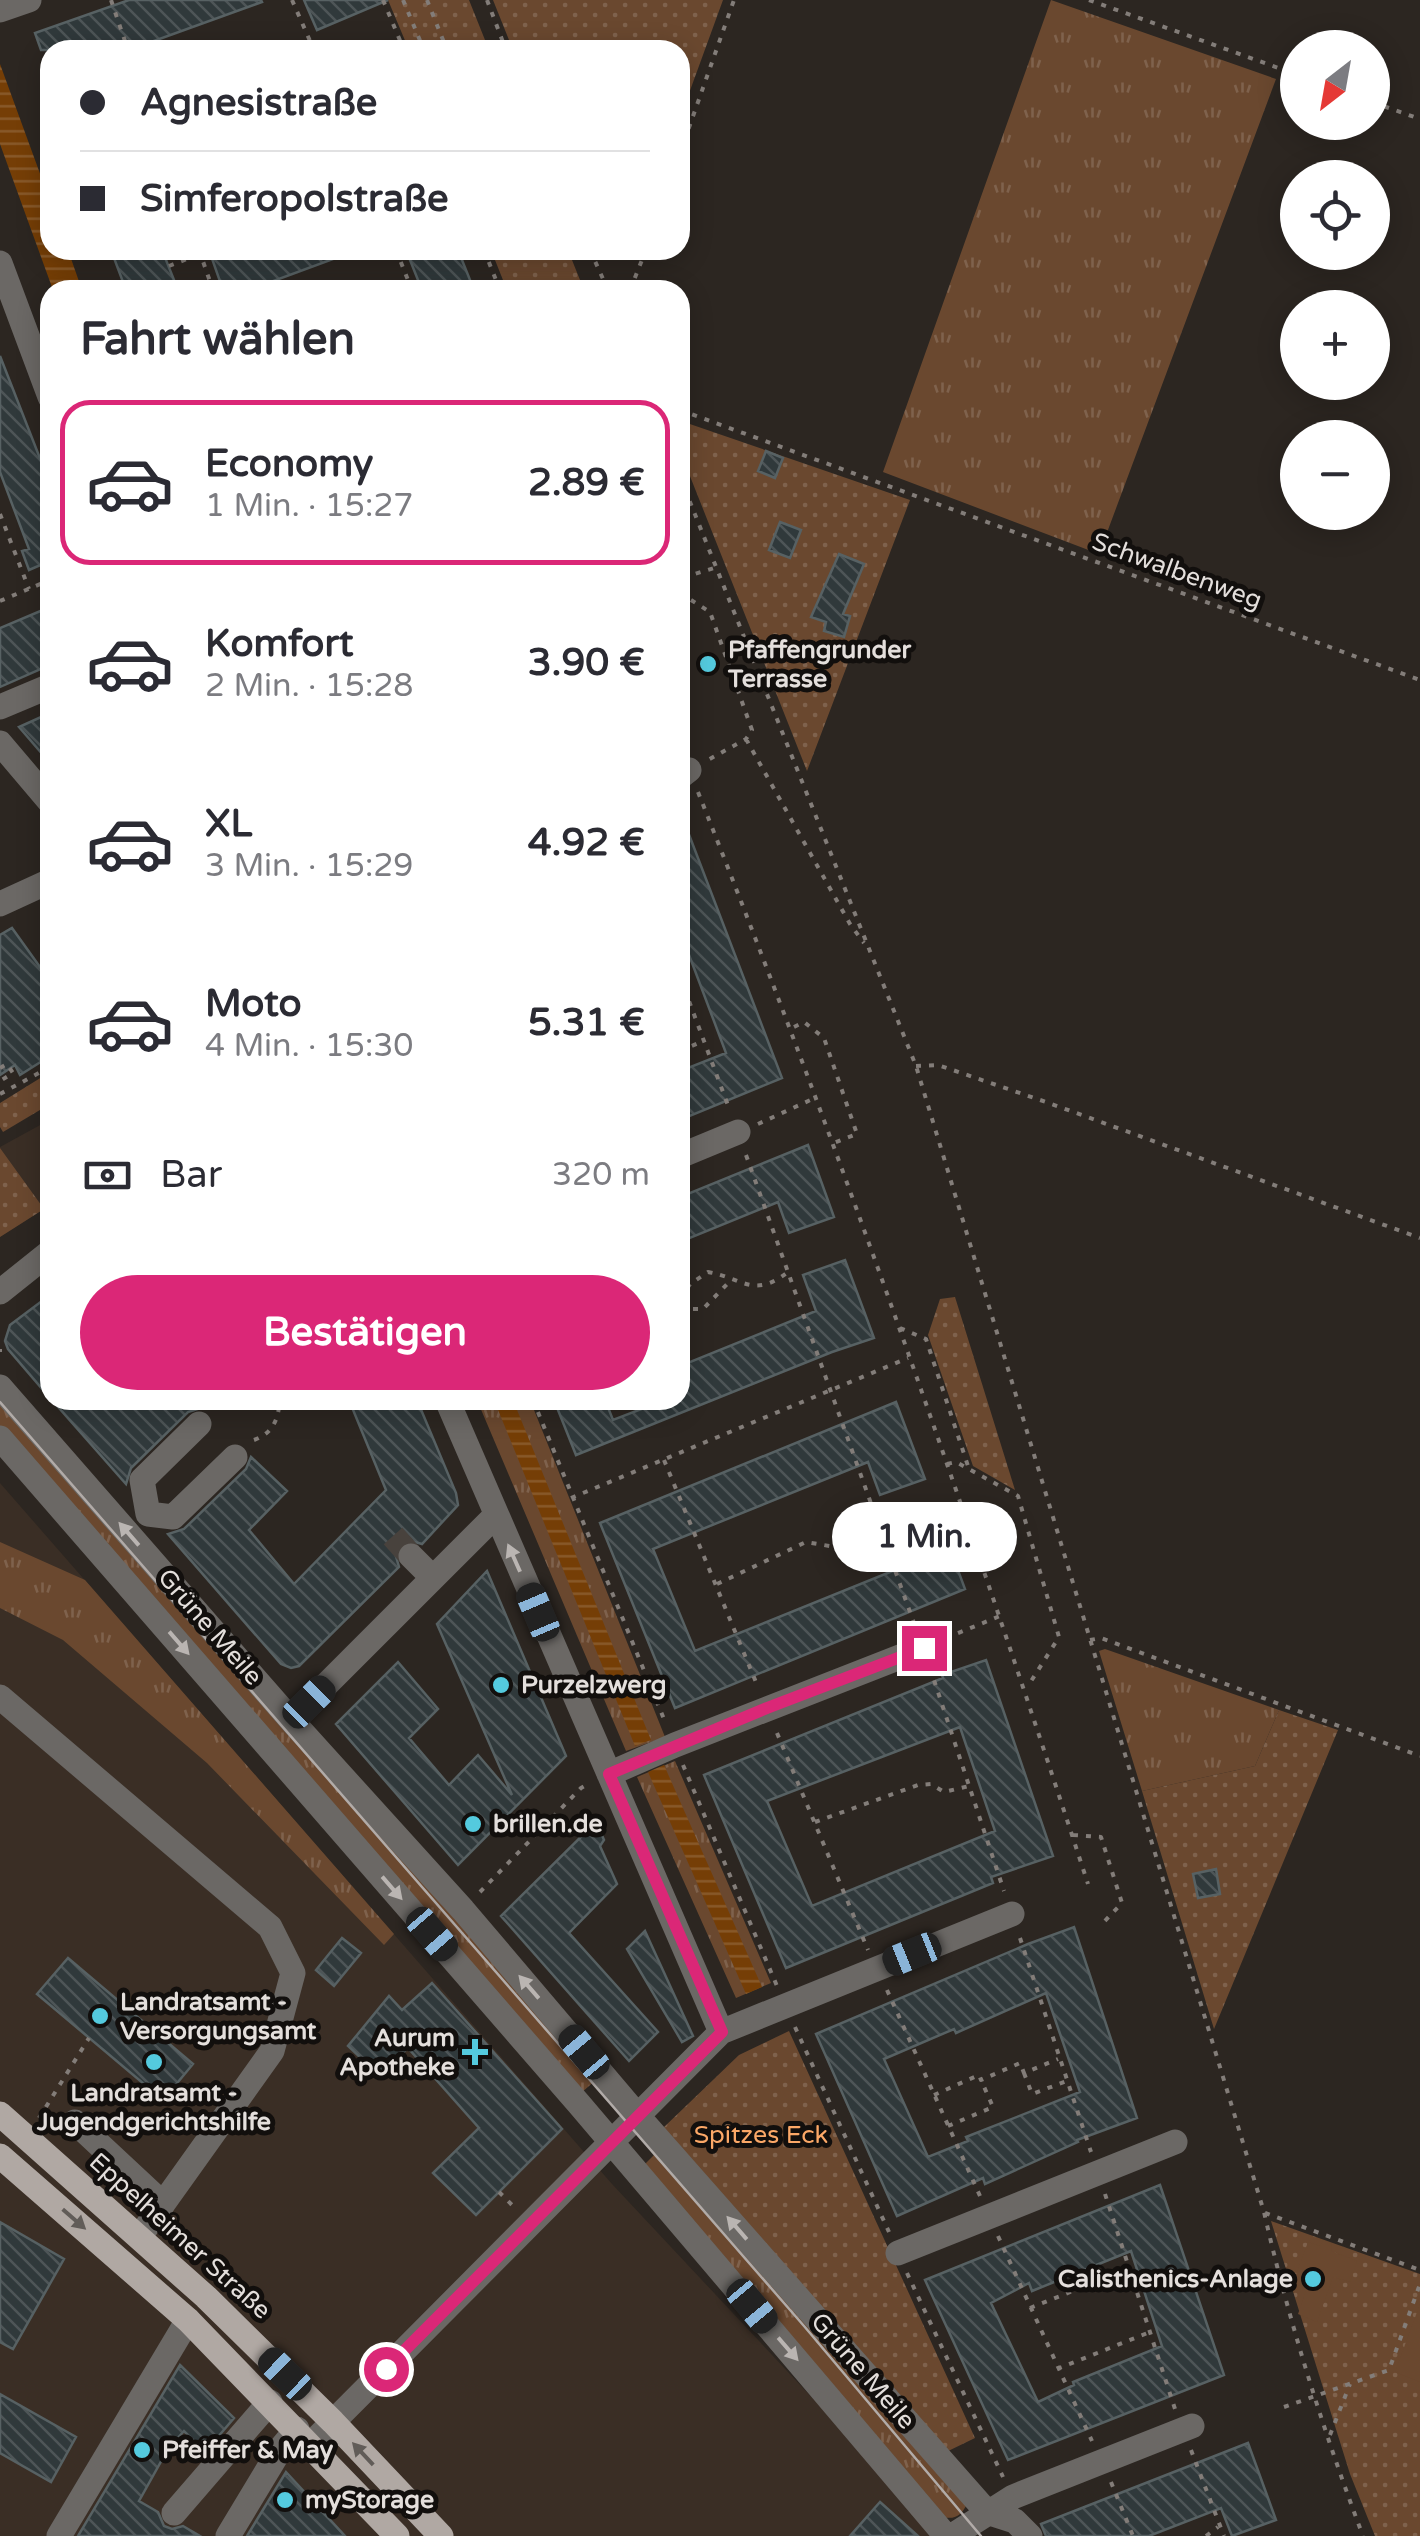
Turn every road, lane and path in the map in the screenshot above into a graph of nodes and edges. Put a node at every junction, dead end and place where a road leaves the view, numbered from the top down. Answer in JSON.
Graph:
{"nodes":[{"id":1,"x":29,"y":0,"type":"edge"},
{"id":2,"x":111,"y":0,"type":"edge"},
{"id":3,"x":292,"y":0,"type":"edge"},
{"id":4,"x":383,"y":0,"type":"edge"},
{"id":5,"x":403,"y":0,"type":"edge"},
{"id":6,"x":427,"y":0,"type":"edge"},
{"id":7,"x":487,"y":0,"type":"edge"},
{"id":8,"x":734,"y":0,"type":"edge"},
{"id":9,"x":1089,"y":0,"type":"edge"},
{"id":10,"x":0,"y":10,"type":"edge"},
{"id":11,"x":125,"y":40,"type":"edge"},
{"id":12,"x":310,"y":40,"type":"edge"},
{"id":13,"x":400,"y":40,"type":"edge"},
{"id":14,"x":420,"y":40,"type":"edge"},
{"id":15,"x":443,"y":40,"type":"edge"},
{"id":16,"x":502,"y":40,"type":"edge"},
{"id":17,"x":1280,"y":69,"type":"edge"},
{"id":18,"x":1390,"y":108,"type":"edge"},
{"id":19,"x":1420,"y":119,"type":"edge"},
{"id":20,"x":690,"y":125,"type":"edge"},
{"id":21,"x":182,"y":260,"type":"edge"},
{"id":22,"x":0,"y":263,"type":"edge"},
{"id":23,"x":169,"y":266,"type":"dead end"},
{"id":24,"x":8,"y":317,"type":"edge"},
{"id":25,"x":40,"y":378,"type":"edge"},
{"id":26,"x":690,"y":414,"type":"edge"},
{"id":27,"x":690,"y":504,"type":"edge"},
{"id":28,"x":0,"y":514,"type":"edge"},
{"id":29,"x":714,"y":568,"type":"junction"},
{"id":30,"x":690,"y":575,"type":"edge"},
{"id":31,"x":40,"y":584,"type":"edge"},
{"id":32,"x":29,"y":589,"type":"junction"},
{"id":33,"x":690,"y":599,"type":"edge"},
{"id":34,"x":0,"y":601,"type":"edge"},
{"id":35,"x":1420,"y":680,"type":"edge"},
{"id":36,"x":40,"y":690,"type":"edge"},
{"id":37,"x":0,"y":707,"type":"edge"},
{"id":38,"x":746,"y":740,"type":"junction"},
{"id":39,"x":0,"y":743,"type":"edge"},
{"id":40,"x":690,"y":771,"type":"edge"},
{"id":41,"x":690,"y":788,"type":"edge"},
{"id":42,"x":40,"y":790,"type":"edge"},
{"id":43,"x":40,"y":886,"type":"edge"},
{"id":44,"x":0,"y":904,"type":"edge"},
{"id":45,"x":868,"y":949,"type":"junction"},
{"id":46,"x":690,"y":1004,"type":"edge"},
{"id":47,"x":792,"y":1028,"type":"junction"},
{"id":48,"x":704,"y":1041,"type":"junction"},
{"id":49,"x":690,"y":1046,"type":"edge"},
{"id":50,"x":916,"y":1066,"type":"junction"},
{"id":51,"x":0,"y":1068,"type":"edge"},
{"id":52,"x":40,"y":1072,"type":"edge"},
{"id":53,"x":0,"y":1082,"type":"edge"},
{"id":54,"x":0,"y":1094,"type":"edge"},
{"id":55,"x":817,"y":1097,"type":"junction"},
{"id":56,"x":738,"y":1132,"type":"junction"},
{"id":57,"x":832,"y":1144,"type":"junction"},
{"id":58,"x":690,"y":1152,"type":"edge"},
{"id":59,"x":1420,"y":1238,"type":"edge"},
{"id":60,"x":40,"y":1260,"type":"edge"},
{"id":61,"x":788,"y":1272,"type":"junction"},
{"id":62,"x":731,"y":1280,"type":"junction"},
{"id":63,"x":690,"y":1284,"type":"edge"},
{"id":64,"x":0,"y":1292,"type":"edge"},
{"id":65,"x":690,"y":1309,"type":"edge"},
{"id":66,"x":900,"y":1328,"type":"junction"},
{"id":67,"x":910,"y":1358,"type":"junction"},
{"id":68,"x":0,"y":1387,"type":"edge"},
{"id":69,"x":830,"y":1391,"type":"junction"},
{"id":70,"x":451,"y":1410,"type":"edge"},
{"id":71,"x":537,"y":1410,"type":"edge"},
{"id":72,"x":199,"y":1424,"type":"dead end"},
{"id":73,"x":0,"y":1438,"type":"edge"},
{"id":74,"x":235,"y":1457,"type":"dead end"},
{"id":75,"x":664,"y":1460,"type":"junction"},
{"id":76,"x":947,"y":1464,"type":"junction"},
{"id":77,"x":969,"y":1469,"type":"junction"},
{"id":78,"x":571,"y":1498,"type":"junction"},
{"id":79,"x":496,"y":1516,"type":"junction"},
{"id":80,"x":883,"y":1537,"type":"junction"},
{"id":81,"x":411,"y":1556,"type":"tunnel mouth"},
{"id":82,"x":432,"y":1578,"type":"junction"},
{"id":83,"x":716,"y":1584,"type":"junction"},
{"id":84,"x":1000,"y":1616,"type":"junction"},
{"id":85,"x":1090,"y":1640,"type":"junction"},
{"id":86,"x":924,"y":1648,"type":"junction"},
{"id":87,"x":1026,"y":1688,"type":"junction"},
{"id":88,"x":0,"y":1697,"type":"edge"},
{"id":89,"x":767,"y":1708,"type":"junction"},
{"id":90,"x":291,"y":1720,"type":"junction"},
{"id":91,"x":675,"y":1745,"type":"junction"},
{"id":92,"x":1420,"y":1756,"type":"edge"},
{"id":93,"x":609,"y":1774,"type":"junction"},
{"id":94,"x":969,"y":1786,"type":"junction"},
{"id":95,"x":815,"y":1822,"type":"junction"},
{"id":96,"x":1072,"y":1835,"type":"junction"},
{"id":97,"x":1088,"y":1884,"type":"dead end"},
{"id":98,"x":463,"y":1910,"type":"junction"},
{"id":99,"x":1012,"y":1914,"type":"junction"},
{"id":100,"x":1102,"y":1924,"type":"dead end"},
{"id":101,"x":876,"y":1968,"type":"junction"},
{"id":102,"x":785,"y":2006,"type":"junction"},
{"id":103,"x":722,"y":2032,"type":"junction"},
{"id":104,"x":89,"y":2038,"type":"dead end"},
{"id":105,"x":1060,"y":2059,"type":"junction"},
{"id":106,"x":1024,"y":2074,"type":"junction"},
{"id":107,"x":981,"y":2080,"type":"junction"},
{"id":108,"x":1068,"y":2081,"type":"junction"},
{"id":109,"x":934,"y":2095,"type":"junction"},
{"id":110,"x":0,"y":2114,"type":"edge"},
{"id":111,"x":638,"y":2115,"type":"junction"},
{"id":112,"x":75,"y":2122,"type":"dead end"},
{"id":113,"x":34,"y":2126,"type":"dead end"},
{"id":114,"x":948,"y":2126,"type":"junction"},
{"id":115,"x":611,"y":2142,"type":"junction"},
{"id":116,"x":1174,"y":2142,"type":"dead end"},
{"id":117,"x":0,"y":2156,"type":"edge"},
{"id":118,"x":1098,"y":2173,"type":"junction"},
{"id":119,"x":163,"y":2204,"type":"junction"},
{"id":120,"x":1264,"y":2212,"type":"junction"},
{"id":121,"x":989,"y":2216,"type":"junction"},
{"id":122,"x":140,"y":2236,"type":"junction"},
{"id":123,"x":898,"y":2252,"type":"dead end"},
{"id":124,"x":1129,"y":2268,"type":"junction"},
{"id":125,"x":1420,"y":2270,"type":"edge"},
{"id":126,"x":1420,"y":2284,"type":"edge"},
{"id":127,"x":1030,"y":2308,"type":"junction"},
{"id":128,"x":188,"y":2320,"type":"junction"},
{"id":129,"x":1150,"y":2332,"type":"junction"},
{"id":130,"x":1057,"y":2368,"type":"junction"},
{"id":131,"x":1350,"y":2384,"type":"junction"},
{"id":132,"x":1314,"y":2397,"type":"junction"},
{"id":133,"x":270,"y":2402,"type":"junction"},
{"id":134,"x":1284,"y":2408,"type":"dead end"},
{"id":135,"x":333,"y":2422,"type":"junction"},
{"id":136,"x":1187,"y":2427,"type":"junction"},
{"id":137,"x":304,"y":2436,"type":"junction"},
{"id":138,"x":1328,"y":2439,"type":"junction"},
{"id":139,"x":1101,"y":2461,"type":"junction"},
{"id":140,"x":986,"y":2512,"type":"junction"},
{"id":141,"x":174,"y":2514,"type":"dead end"},
{"id":142,"x":1220,"y":2526,"type":"junction"},
{"id":143,"x":59,"y":2536,"type":"edge"},
{"id":144,"x":228,"y":2536,"type":"edge"},
{"id":145,"x":398,"y":2536,"type":"edge"},
{"id":146,"x":441,"y":2536,"type":"edge"},
{"id":147,"x":949,"y":2536,"type":"edge"},
{"id":148,"x":1030,"y":2536,"type":"edge"},
{"id":149,"x":1133,"y":2536,"type":"edge"},
{"id":150,"x":1206,"y":2536,"type":"edge"},
{"id":151,"x":1224,"y":2536,"type":"edge"},
{"id":152,"x":1363,"y":2536,"type":"edge"}],
"edges":[{"from":1,"to":10,"type":"street"},
{"from":2,"to":11,"type":"path"},
{"from":3,"to":12,"type":"path"},
{"from":4,"to":13,"type":"path"},
{"from":5,"to":14,"type":"path"},
{"from":6,"to":15,"type":"path"},
{"from":7,"to":16,"type":"path"},
{"from":8,"to":20,"type":"path"},
{"from":9,"to":17,"type":"path"},
{"from":18,"to":19,"type":"path"},
{"from":21,"to":23,"type":"path"},
{"from":22,"to":24,"type":"street"},
{"from":24,"to":25,"type":"street"},
{"from":26,"to":35,"type":"path","name":"Schwalbenweg"},
{"from":27,"to":29,"type":"path"},
{"from":28,"to":32,"type":"path"},
{"from":29,"to":30,"type":"path"},
{"from":29,"to":45,"type":"path"},
{"from":31,"to":32,"type":"path"},
{"from":32,"to":34,"type":"path"},
{"from":33,"to":38,"type":"path"},
{"from":36,"to":37,"type":"street"},
{"from":38,"to":40,"type":"path"},
{"from":38,"to":45,"type":"path"},
{"from":39,"to":42,"type":"street"},
{"from":41,"to":47,"type":"path"},
{"from":43,"to":44,"type":"street"},
{"from":45,"to":50,"type":"path"},
{"from":46,"to":48,"type":"path"},
{"from":47,"to":55,"type":"path"},
{"from":47,"to":57,"type":"path"},
{"from":48,"to":49,"type":"path"},
{"from":48,"to":56,"type":"path"},
{"from":50,"to":59,"type":"path"},
{"from":50,"to":85,"type":"path"},
{"from":51,"to":53,"type":"path"},
{"from":52,"to":54,"type":"path"},
{"from":55,"to":56,"type":"path"},
{"from":55,"to":57,"type":"path"},
{"from":56,"to":58,"type":"street"},
{"from":56,"to":61,"type":"path"},
{"from":57,"to":66,"type":"path"},
{"from":60,"to":64,"type":"street"},
{"from":61,"to":62,"type":"path"},
{"from":61,"to":69,"type":"path"},
{"from":62,"to":63,"type":"path"},
{"from":62,"to":65,"type":"path"},
{"from":66,"to":67,"type":"path"},
{"from":66,"to":77,"type":"path"},
{"from":67,"to":69,"type":"path"},
{"from":67,"to":76,"type":"path"},
{"from":90,"to":68,"type":"street","name":"Grüne Meile","one_way":true},
{"from":69,"to":75,"type":"path"},
{"from":69,"to":80,"type":"path"},
{"from":70,"to":79,"type":"street"},
{"from":71,"to":78,"type":"path"},
{"from":72,"to":74,"type":"street"},
{"from":73,"to":115,"type":"street","name":"Grüne Meile","one_way":true},
{"from":75,"to":78,"type":"path"},
{"from":75,"to":83,"type":"path"},
{"from":76,"to":77,"type":"path"},
{"from":76,"to":84,"type":"path"},
{"from":77,"to":87,"type":"path"},
{"from":78,"to":91,"type":"path"},
{"from":79,"to":82,"type":"street"},
{"from":93,"to":79,"type":"street","one_way":true},
{"from":80,"to":83,"type":"path"},
{"from":80,"to":86,"type":"path"},
{"from":81,"to":82,"type":"street"},
{"from":82,"to":90,"type":"street"},
{"from":83,"to":89,"type":"path"},
{"from":84,"to":86,"type":"path"},
{"from":84,"to":87,"type":"path"},
{"from":85,"to":92,"type":"path"},
{"from":85,"to":120,"type":"path"},
{"from":86,"to":89,"type":"street"},
{"from":86,"to":94,"type":"path"},
{"from":87,"to":96,"type":"path"},
{"from":88,"to":119,"type":"street"},
{"from":89,"to":91,"type":"street"},
{"from":89,"to":95,"type":"path"},
{"from":90,"to":98,"type":"street","name":"Grüne Meile"},
{"from":91,"to":93,"type":"street"},
{"from":91,"to":102,"type":"path"},
{"from":93,"to":98,"type":"path"},
{"from":93,"to":103,"type":"street"},
{"from":94,"to":95,"type":"path"},
{"from":94,"to":99,"type":"path"},
{"from":95,"to":101,"type":"path"},
{"from":96,"to":97,"type":"path"},
{"from":96,"to":100,"type":"path"},
{"from":111,"to":98,"type":"street","name":"Grüne Meile","one_way":true},
{"from":99,"to":101,"type":"street"},
{"from":99,"to":105,"type":"path"},
{"from":101,"to":102,"type":"street"},
{"from":101,"to":109,"type":"path"},
{"from":102,"to":103,"type":"street"},
{"from":103,"to":111,"type":"street"},
{"from":104,"to":113,"type":"path"},
{"from":105,"to":106,"type":"path"},
{"from":105,"to":108,"type":"path"},
{"from":106,"to":107,"type":"path"},
{"from":106,"to":108,"type":"path"},
{"from":107,"to":109,"type":"path"},
{"from":107,"to":114,"type":"path"},
{"from":108,"to":118,"type":"path"},
{"from":109,"to":114,"type":"path"},
{"from":110,"to":122,"type":"main road","name":"Eppelheimer Straße"},
{"from":111,"to":115,"type":"street"},
{"from":140,"to":111,"type":"street","name":"Grüne Meile","one_way":true},
{"from":112,"to":119,"type":"street"},
{"from":114,"to":121,"type":"path"},
{"from":115,"to":135,"type":"street"},
{"from":115,"to":147,"type":"street","name":"Grüne Meile","one_way":true},
{"from":116,"to":118,"type":"street"},
{"from":117,"to":128,"type":"main road","one_way":true},
{"from":118,"to":121,"type":"street"},
{"from":118,"to":124,"type":"path"},
{"from":119,"to":122,"type":"street"},
{"from":120,"to":125,"type":"path"},
{"from":120,"to":132,"type":"path"},
{"from":121,"to":123,"type":"street"},
{"from":121,"to":127,"type":"path"},
{"from":122,"to":135,"type":"main road","name":"Eppelheimer Straße"},
{"from":124,"to":127,"type":"path"},
{"from":124,"to":129,"type":"path"},
{"from":126,"to":131,"type":"path"},
{"from":127,"to":130,"type":"path"},
{"from":128,"to":133,"type":"main road"},
{"from":128,"to":143,"type":"street"},
{"from":129,"to":130,"type":"path"},
{"from":129,"to":136,"type":"path"},
{"from":130,"to":139,"type":"path"},
{"from":131,"to":132,"type":"path"},
{"from":131,"to":138,"type":"path"},
{"from":132,"to":134,"type":"path"},
{"from":132,"to":138,"type":"path"},
{"from":133,"to":137,"type":"main road"},
{"from":133,"to":141,"type":"street"},
{"from":135,"to":137,"type":"street"},
{"from":146,"to":135,"type":"main road","name":"Eppelheimer Straße","one_way":true},
{"from":136,"to":139,"type":"street"},
{"from":136,"to":142,"type":"path"},
{"from":137,"to":144,"type":"street"},
{"from":137,"to":145,"type":"main road"},
{"from":138,"to":152,"type":"path"},
{"from":139,"to":140,"type":"street"},
{"from":139,"to":149,"type":"path"},
{"from":140,"to":147,"type":"street","name":"Grüne Meile"},
{"from":140,"to":148,"type":"street"},
{"from":142,"to":150,"type":"path"},
{"from":142,"to":151,"type":"path"}]}
